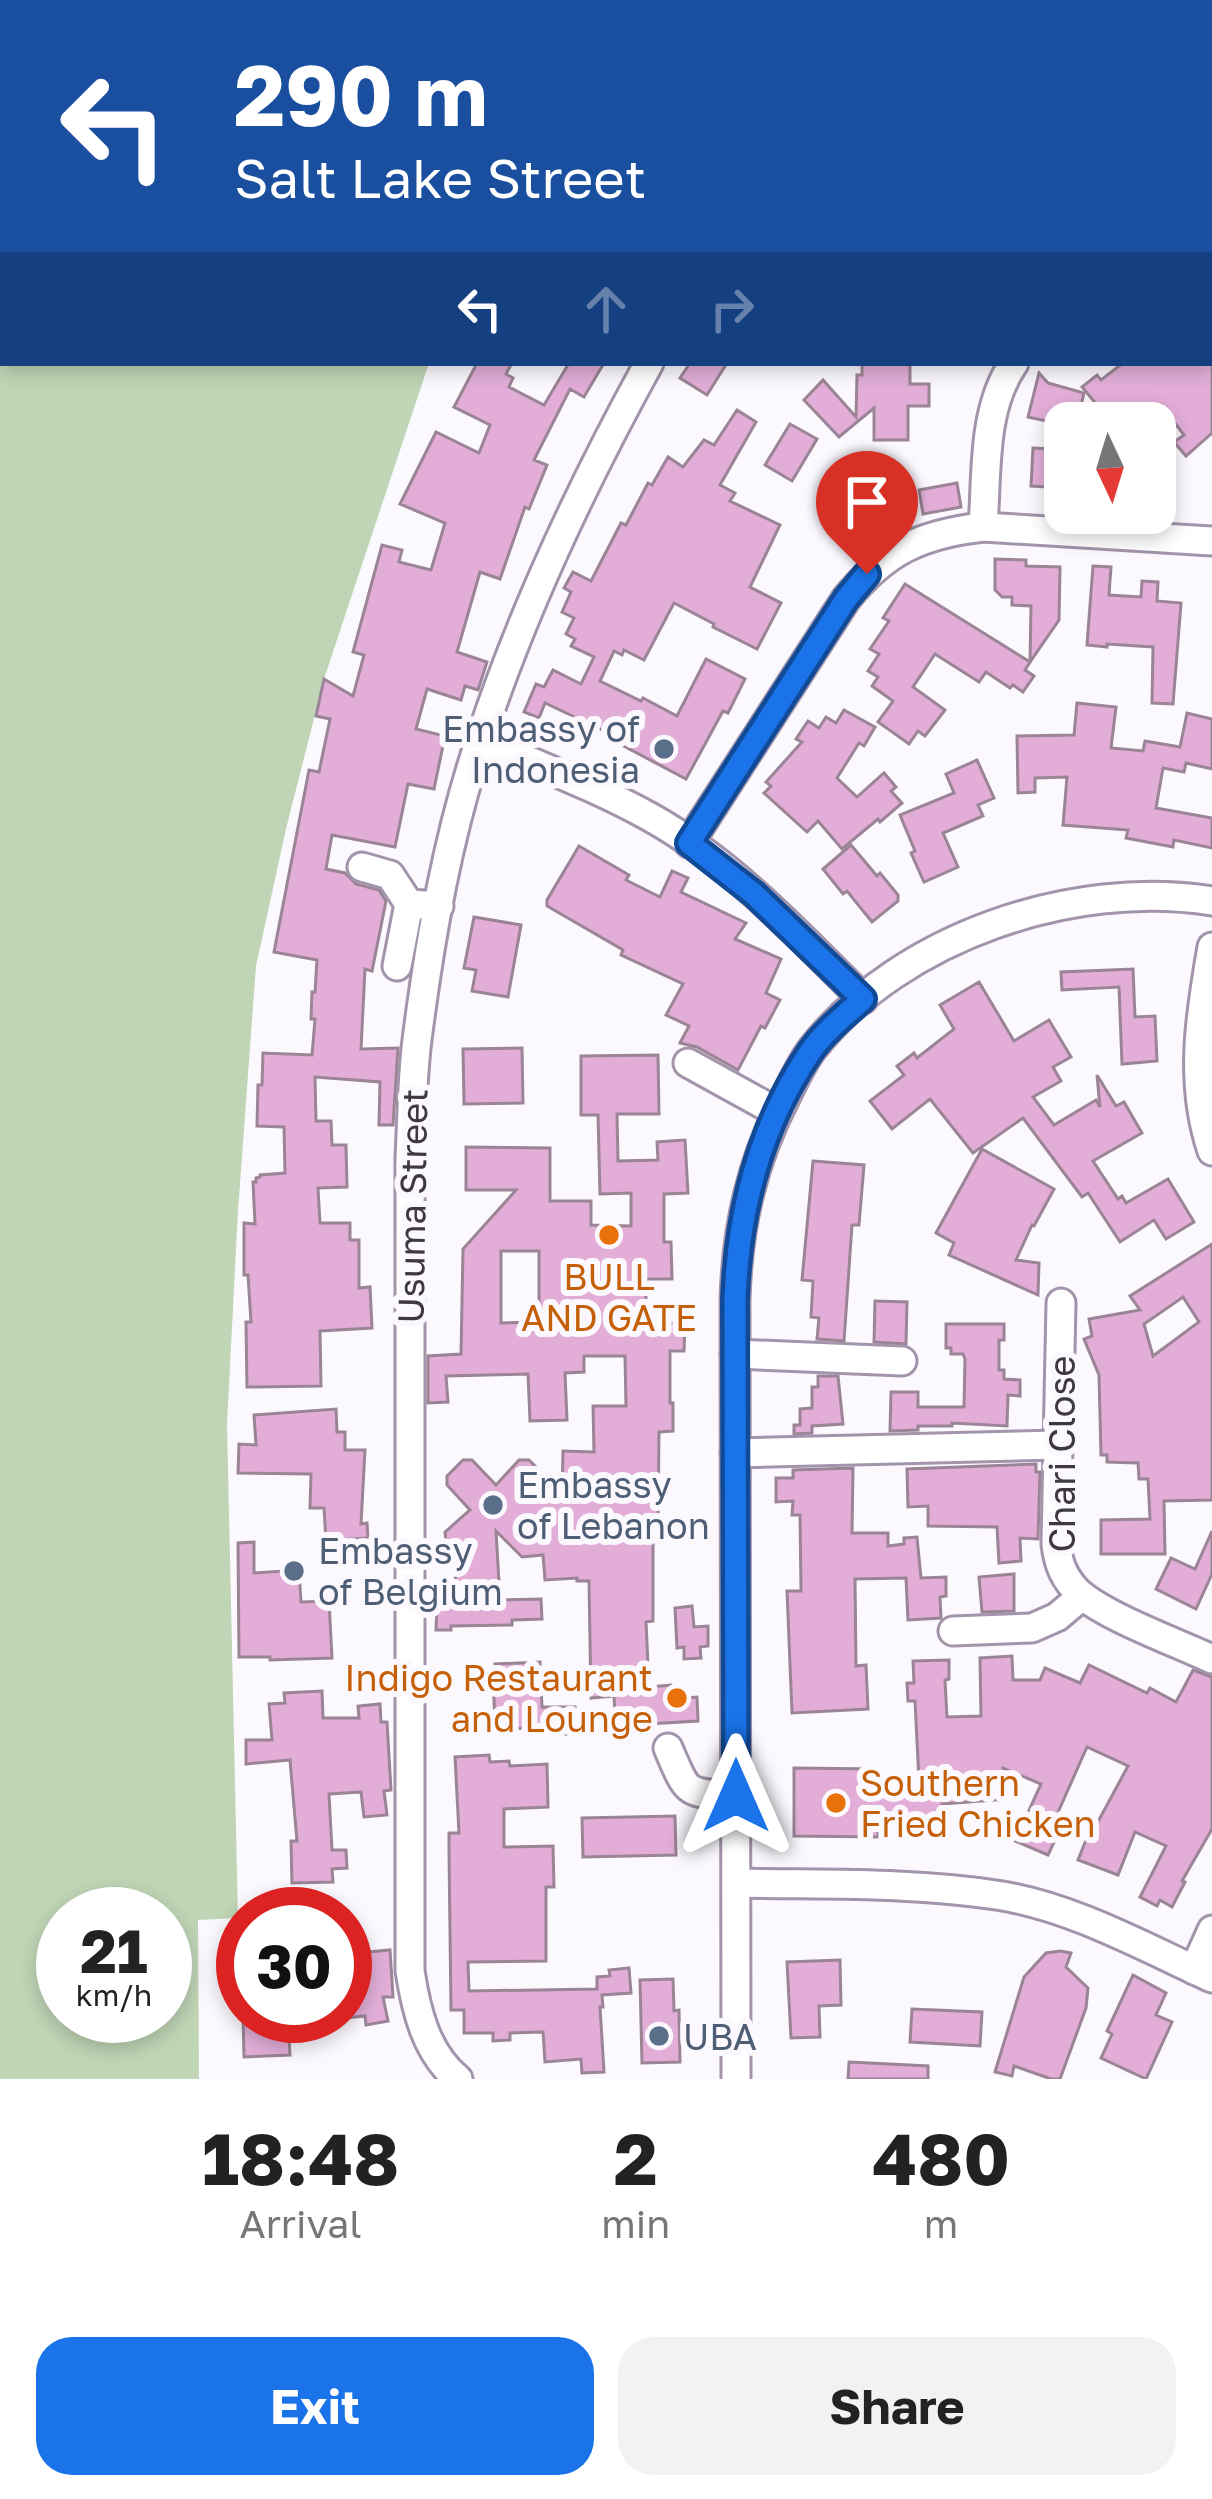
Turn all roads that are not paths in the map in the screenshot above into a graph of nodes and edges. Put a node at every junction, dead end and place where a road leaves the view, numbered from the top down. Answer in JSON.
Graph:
{"nodes":[{"id":1,"x":647,"y":366,"type":"edge"},
{"id":2,"x":1012,"y":366,"type":"edge"},
{"id":3,"x":982,"y":527,"type":"junction"},
{"id":4,"x":1212,"y":542,"type":"edge"},
{"id":5,"x":480,"y":740,"type":"junction"},
{"id":6,"x":689,"y":843,"type":"junction"},
{"id":7,"x":362,"y":866,"type":"dead end"},
{"id":8,"x":1212,"y":901,"type":"edge"},
{"id":9,"x":409,"y":904,"type":"junction"},
{"id":10,"x":439,"y":906,"type":"junction"},
{"id":11,"x":1212,"y":947,"type":"edge"},
{"id":12,"x":397,"y":966,"type":"dead end"},
{"id":13,"x":863,"y":999,"type":"junction"},
{"id":14,"x":688,"y":1063,"type":"dead end"},
{"id":15,"x":777,"y":1112,"type":"junction"},
{"id":16,"x":1212,"y":1150,"type":"edge"},
{"id":17,"x":1061,"y":1304,"type":"dead end"},
{"id":18,"x":735,"y":1354,"type":"junction"},
{"id":19,"x":902,"y":1361,"type":"dead end"},
{"id":20,"x":1058,"y":1445,"type":"junction"},
{"id":21,"x":735,"y":1453,"type":"junction"},
{"id":22,"x":1082,"y":1596,"type":"junction"},
{"id":23,"x":953,"y":1631,"type":"dead end"},
{"id":24,"x":1212,"y":1659,"type":"edge"},
{"id":25,"x":668,"y":1748,"type":"dead end"},
{"id":26,"x":736,"y":1796,"type":"junction"},
{"id":27,"x":737,"y":1882,"type":"junction"},
{"id":28,"x":1212,"y":1930,"type":"edge"},
{"id":29,"x":1203,"y":1974,"type":"edge"},
{"id":30,"x":451,"y":2077,"type":"edge"},
{"id":31,"x":736,"y":2079,"type":"edge"}],
"edges":[{"from":1,"to":5,"type":"street","name":"Usuma Street"},
{"from":2,"to":3,"type":"street"},
{"from":3,"to":4,"type":"street"},
{"from":3,"to":6,"type":"street"},
{"from":5,"to":6,"type":"street"},
{"from":5,"to":10,"type":"street","name":"Usuma Street"},
{"from":6,"to":13,"type":"street"},
{"from":7,"to":9,"type":"street"},
{"from":8,"to":13,"type":"street"},
{"from":9,"to":10,"type":"street"},
{"from":9,"to":12,"type":"street"},
{"from":10,"to":30,"type":"street","name":"Usuma Street"},
{"from":11,"to":16,"type":"street"},
{"from":13,"to":15,"type":"street"},
{"from":14,"to":15,"type":"street"},
{"from":15,"to":18,"type":"street"},
{"from":17,"to":20,"type":"street","name":"Chari Close"},
{"from":18,"to":19,"type":"street"},
{"from":18,"to":21,"type":"street"},
{"from":20,"to":21,"type":"street"},
{"from":20,"to":22,"type":"street","name":"Chari Close"},
{"from":21,"to":26,"type":"street"},
{"from":22,"to":23,"type":"street"},
{"from":22,"to":24,"type":"street","name":"Chari Close"},
{"from":25,"to":26,"type":"street"},
{"from":26,"to":27,"type":"street"},
{"from":27,"to":29,"type":"street"},
{"from":27,"to":31,"type":"street"},
{"from":28,"to":29,"type":"street"}]}
